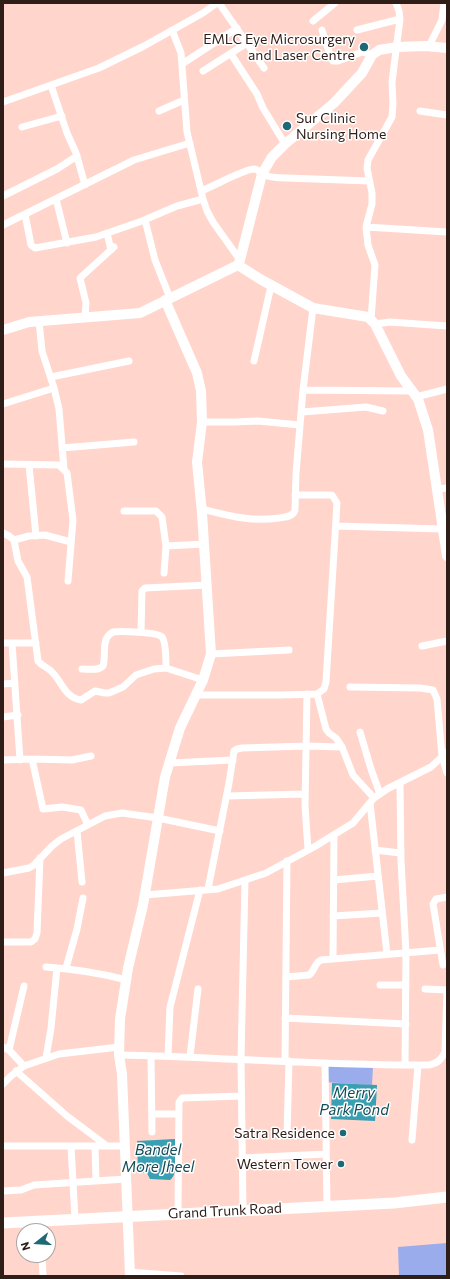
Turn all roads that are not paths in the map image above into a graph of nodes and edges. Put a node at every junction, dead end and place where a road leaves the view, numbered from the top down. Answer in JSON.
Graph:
{"nodes":[{"id":1,"x":218,"y":3,"type":"edge"},
{"id":2,"x":335,"y":3,"type":"edge"},
{"id":3,"x":396,"y":3,"type":"edge"},
{"id":4,"x":445,"y":4,"type":"edge"},
{"id":5,"x":400,"y":19,"type":"junction"},
{"id":6,"x":313,"y":20,"type":"dead end"},
{"id":7,"x":237,"y":28,"type":"junction"},
{"id":8,"x":172,"y":30,"type":"junction"},
{"id":9,"x":322,"y":30,"type":"dead end"},
{"id":10,"x":357,"y":30,"type":"dead end"},
{"id":11,"x":247,"y":43,"type":"junction"},
{"id":12,"x":430,"y":46,"type":"junction"},
{"id":13,"x":397,"y":47,"type":"junction"},
{"id":14,"x":447,"y":48,"type":"edge"},
{"id":15,"x":230,"y":54,"type":"junction"},
{"id":16,"x":372,"y":55,"type":"junction"},
{"id":17,"x":182,"y":64,"type":"junction"},
{"id":18,"x":264,"y":68,"type":"dead end"},
{"id":19,"x":203,"y":71,"type":"dead end"},
{"id":20,"x":51,"y":85,"type":"junction"},
{"id":21,"x":184,"y":100,"type":"junction"},
{"id":22,"x":3,"y":102,"type":"edge"},
{"id":23,"x":159,"y":111,"type":"dead end"},
{"id":24,"x":420,"y":111,"type":"dead end"},
{"id":25,"x":447,"y":115,"type":"edge"},
{"id":26,"x":62,"y":116,"type":"junction"},
{"id":27,"x":22,"y":127,"type":"dead end"},
{"id":28,"x":190,"y":143,"type":"junction"},
{"id":29,"x":285,"y":144,"type":"junction"},
{"id":30,"x":77,"y":156,"type":"junction"},
{"id":31,"x":262,"y":174,"type":"junction"},
{"id":32,"x":369,"y":181,"type":"junction"},
{"id":33,"x":85,"y":185,"type":"junction"},
{"id":34,"x":201,"y":191,"type":"junction"},
{"id":35,"x":3,"y":196,"type":"edge"},
{"id":36,"x":56,"y":199,"type":"junction"},
{"id":37,"x":203,"y":199,"type":"junction"},
{"id":38,"x":25,"y":214,"type":"junction"},
{"id":39,"x":145,"y":220,"type":"junction"},
{"id":40,"x":3,"y":225,"type":"edge"},
{"id":41,"x":366,"y":227,"type":"junction"},
{"id":42,"x":447,"y":232,"type":"edge"},
{"id":43,"x":107,"y":233,"type":"junction"},
{"id":44,"x":68,"y":243,"type":"junction"},
{"id":45,"x":239,"y":263,"type":"junction"},
{"id":46,"x":272,"y":286,"type":"junction"},
{"id":47,"x":168,"y":299,"type":"junction"},
{"id":48,"x":313,"y":308,"type":"junction"},
{"id":49,"x":85,"y":317,"type":"junction"},
{"id":50,"x":39,"y":321,"type":"junction"},
{"id":51,"x":373,"y":322,"type":"junction"},
{"id":52,"x":447,"y":326,"type":"edge"},
{"id":53,"x":3,"y":330,"type":"edge"},
{"id":54,"x":129,"y":361,"type":"dead end"},
{"id":55,"x":254,"y":361,"type":"dead end"},
{"id":56,"x":51,"y":377,"type":"junction"},
{"id":57,"x":54,"y":388,"type":"junction"},
{"id":58,"x":447,"y":389,"type":"edge"},
{"id":59,"x":303,"y":390,"type":"junction"},
{"id":60,"x":414,"y":394,"type":"junction"},
{"id":61,"x":3,"y":404,"type":"edge"},
{"id":62,"x":383,"y":411,"type":"dead end"},
{"id":63,"x":302,"y":412,"type":"junction"},
{"id":64,"x":202,"y":422,"type":"junction"},
{"id":65,"x":300,"y":425,"type":"junction"},
{"id":66,"x":134,"y":442,"type":"dead end"},
{"id":67,"x":62,"y":448,"type":"junction"},
{"id":68,"x":3,"y":464,"type":"edge"},
{"id":69,"x":29,"y":464,"type":"junction"},
{"id":70,"x":64,"y":469,"type":"junction"},
{"id":71,"x":447,"y":488,"type":"edge"},
{"id":72,"x":436,"y":489,"type":"junction"},
{"id":73,"x":295,"y":495,"type":"junction"},
{"id":74,"x":202,"y":509,"type":"junction"},
{"id":75,"x":124,"y":511,"type":"dead end"},
{"id":76,"x":443,"y":525,"type":"edge"},
{"id":77,"x":336,"y":526,"type":"junction"},
{"id":78,"x":3,"y":533,"type":"edge"},
{"id":79,"x":36,"y":536,"type":"junction"},
{"id":80,"x":14,"y":540,"type":"junction"},
{"id":81,"x":71,"y":542,"type":"junction"},
{"id":82,"x":204,"y":544,"type":"junction"},
{"id":83,"x":166,"y":546,"type":"junction"},
{"id":84,"x":447,"y":556,"type":"edge"},
{"id":85,"x":164,"y":573,"type":"dead end"},
{"id":86,"x":68,"y":581,"type":"dead end"},
{"id":87,"x":206,"y":585,"type":"junction"},
{"id":88,"x":141,"y":632,"type":"junction"},
{"id":89,"x":447,"y":641,"type":"edge"},
{"id":90,"x":3,"y":643,"type":"edge"},
{"id":91,"x":12,"y":643,"type":"junction"},
{"id":92,"x":36,"y":643,"type":"junction"},
{"id":93,"x":422,"y":646,"type":"dead end"},
{"id":94,"x":289,"y":650,"type":"dead end"},
{"id":95,"x":211,"y":654,"type":"junction"},
{"id":96,"x":166,"y":668,"type":"junction"},
{"id":97,"x":82,"y":669,"type":"dead end"},
{"id":98,"x":203,"y":680,"type":"junction"},
{"id":99,"x":15,"y":683,"type":"junction"},
{"id":100,"x":3,"y":684,"type":"edge"},
{"id":101,"x":350,"y":687,"type":"dead end"},
{"id":102,"x":307,"y":694,"type":"junction"},
{"id":103,"x":318,"y":694,"type":"junction"},
{"id":104,"x":196,"y":695,"type":"junction"},
{"id":105,"x":18,"y":716,"type":"junction"},
{"id":106,"x":3,"y":717,"type":"edge"},
{"id":107,"x":360,"y":732,"type":"dead end"},
{"id":108,"x":306,"y":746,"type":"junction"},
{"id":109,"x":342,"y":747,"type":"junction"},
{"id":110,"x":445,"y":754,"type":"edge"},
{"id":111,"x":91,"y":756,"type":"dead end"},
{"id":112,"x":32,"y":759,"type":"junction"},
{"id":113,"x":3,"y":760,"type":"edge"},
{"id":114,"x":20,"y":760,"type":"junction"},
{"id":115,"x":233,"y":760,"type":"junction"},
{"id":116,"x":169,"y":763,"type":"junction"},
{"id":117,"x":447,"y":773,"type":"edge"},
{"id":118,"x":400,"y":783,"type":"junction"},
{"id":119,"x":305,"y":794,"type":"junction"},
{"id":120,"x":227,"y":796,"type":"junction"},
{"id":121,"x":375,"y":798,"type":"junction"},
{"id":122,"x":158,"y":818,"type":"junction"},
{"id":123,"x":88,"y":825,"type":"junction"},
{"id":124,"x":77,"y":831,"type":"junction"},
{"id":125,"x":220,"y":831,"type":"junction"},
{"id":126,"x":334,"y":835,"type":"junction"},
{"id":127,"x":308,"y":850,"type":"junction"},
{"id":128,"x":375,"y":850,"type":"junction"},
{"id":129,"x":400,"y":853,"type":"junction"},
{"id":130,"x":40,"y":858,"type":"junction"},
{"id":131,"x":287,"y":861,"type":"junction"},
{"id":132,"x":3,"y":873,"type":"edge"},
{"id":133,"x":378,"y":876,"type":"junction"},
{"id":134,"x":245,"y":880,"type":"junction"},
{"id":135,"x":334,"y":880,"type":"junction"},
{"id":136,"x":82,"y":882,"type":"dead end"},
{"id":137,"x":208,"y":889,"type":"junction"},
{"id":138,"x":200,"y":890,"type":"junction"},
{"id":139,"x":145,"y":895,"type":"junction"},
{"id":140,"x":447,"y":897,"type":"edge"},
{"id":141,"x":83,"y":898,"type":"dead end"},
{"id":142,"x":382,"y":913,"type":"junction"},
{"id":143,"x":333,"y":916,"type":"junction"},
{"id":144,"x":3,"y":942,"type":"edge"},
{"id":145,"x":440,"y":950,"type":"junction"},
{"id":146,"x":406,"y":953,"type":"junction"},
{"id":147,"x":387,"y":954,"type":"junction"},
{"id":148,"x":332,"y":959,"type":"junction"},
{"id":149,"x":443,"y":965,"type":"dead end"},
{"id":150,"x":46,"y":967,"type":"dead end"},
{"id":151,"x":57,"y":968,"type":"junction"},
{"id":152,"x":66,"y":968,"type":"junction"},
{"id":153,"x":286,"y":977,"type":"junction"},
{"id":154,"x":126,"y":980,"type":"junction"},
{"id":155,"x":380,"y":985,"type":"dead end"},
{"id":156,"x":406,"y":985,"type":"junction"},
{"id":157,"x":24,"y":986,"type":"dead end"},
{"id":158,"x":424,"y":989,"type":"dead end"},
{"id":159,"x":198,"y":990,"type":"dead end"},
{"id":160,"x":447,"y":990,"type":"edge"},
{"id":161,"x":285,"y":1018,"type":"junction"},
{"id":162,"x":406,"y":1024,"type":"junction"},
{"id":163,"x":6,"y":1048,"type":"edge"},
{"id":164,"x":119,"y":1051,"type":"junction"},
{"id":165,"x":446,"y":1052,"type":"edge"},
{"id":166,"x":150,"y":1056,"type":"junction"},
{"id":167,"x":168,"y":1056,"type":"junction"},
{"id":168,"x":190,"y":1056,"type":"junction"},
{"id":169,"x":46,"y":1058,"type":"junction"},
{"id":170,"x":241,"y":1059,"type":"junction"},
{"id":171,"x":287,"y":1061,"type":"junction"},
{"id":172,"x":325,"y":1063,"type":"junction"},
{"id":173,"x":405,"y":1065,"type":"junction"},
{"id":174,"x":418,"y":1065,"type":"junction"},
{"id":175,"x":24,"y":1066,"type":"junction"},
{"id":176,"x":14,"y":1072,"type":"junction"},
{"id":177,"x":3,"y":1074,"type":"edge"},
{"id":178,"x":3,"y":1084,"type":"edge"},
{"id":179,"x":241,"y":1096,"type":"junction"},
{"id":180,"x":152,"y":1114,"type":"junction"},
{"id":181,"x":178,"y":1114,"type":"junction"},
{"id":182,"x":152,"y":1132,"type":"dead end"},
{"id":183,"x":287,"y":1135,"type":"dead end"},
{"id":184,"x":412,"y":1140,"type":"dead end"},
{"id":185,"x":3,"y":1146,"type":"edge"},
{"id":186,"x":71,"y":1146,"type":"junction"},
{"id":187,"x":95,"y":1146,"type":"junction"},
{"id":188,"x":107,"y":1146,"type":"junction"},
{"id":189,"x":124,"y":1146,"type":"junction"},
{"id":190,"x":326,"y":1154,"type":"junction"},
{"id":191,"x":242,"y":1158,"type":"junction"},
{"id":192,"x":126,"y":1179,"type":"junction"},
{"id":193,"x":96,"y":1181,"type":"junction"},
{"id":194,"x":73,"y":1182,"type":"junction"},
{"id":195,"x":3,"y":1191,"type":"edge"},
{"id":196,"x":447,"y":1197,"type":"edge"},
{"id":197,"x":327,"y":1207,"type":"junction"},
{"id":198,"x":243,"y":1210,"type":"junction"},
{"id":199,"x":178,"y":1214,"type":"junction"},
{"id":200,"x":127,"y":1216,"type":"junction"},
{"id":201,"x":75,"y":1219,"type":"junction"},
{"id":202,"x":3,"y":1223,"type":"edge"},
{"id":203,"x":55,"y":1223,"type":"edge"},
{"id":204,"x":16,"y":1224,"type":"edge"},
{"id":205,"x":42,"y":1263,"type":"edge"},
{"id":206,"x":130,"y":1274,"type":"edge"},
{"id":207,"x":43,"y":1276,"type":"edge"},
{"id":208,"x":181,"y":1276,"type":"edge"}],
"edges":[{"from":1,"to":7,"type":"street"},
{"from":1,"to":8,"type":"street"},
{"from":2,"to":6,"type":"street"},
{"from":3,"to":5,"type":"street"},
{"from":4,"to":12,"type":"street"},
{"from":5,"to":10,"type":"street"},
{"from":5,"to":13,"type":"street"},
{"from":7,"to":11,"type":"street"},
{"from":7,"to":17,"type":"street"},
{"from":8,"to":17,"type":"street"},
{"from":8,"to":20,"type":"street"},
{"from":9,"to":16,"type":"street"},
{"from":11,"to":15,"type":"street"},
{"from":11,"to":18,"type":"street"},
{"from":12,"to":13,"type":"street"},
{"from":12,"to":14,"type":"street"},
{"from":13,"to":16,"type":"street"},
{"from":13,"to":32,"type":"street"},
{"from":15,"to":19,"type":"street"},
{"from":15,"to":29,"type":"street"},
{"from":16,"to":29,"type":"street"},
{"from":17,"to":21,"type":"street"},
{"from":20,"to":22,"type":"street"},
{"from":20,"to":26,"type":"street"},
{"from":21,"to":23,"type":"street"},
{"from":21,"to":28,"type":"street"},
{"from":24,"to":25,"type":"street"},
{"from":26,"to":27,"type":"street"},
{"from":26,"to":30,"type":"street"},
{"from":28,"to":33,"type":"street"},
{"from":28,"to":34,"type":"street"},
{"from":29,"to":31,"type":"street"},
{"from":30,"to":33,"type":"street"},
{"from":30,"to":35,"type":"street"},
{"from":31,"to":32,"type":"street"},
{"from":31,"to":34,"type":"street"},
{"from":31,"to":45,"type":"street"},
{"from":32,"to":41,"type":"street"},
{"from":33,"to":36,"type":"street"},
{"from":34,"to":37,"type":"street"},
{"from":36,"to":38,"type":"street"},
{"from":36,"to":44,"type":"street"},
{"from":37,"to":39,"type":"street"},
{"from":37,"to":45,"type":"street"},
{"from":38,"to":40,"type":"street"},
{"from":38,"to":44,"type":"street"},
{"from":39,"to":43,"type":"street"},
{"from":39,"to":47,"type":"street"},
{"from":41,"to":42,"type":"street"},
{"from":41,"to":51,"type":"street"},
{"from":43,"to":44,"type":"street"},
{"from":43,"to":49,"type":"street"},
{"from":45,"to":46,"type":"street"},
{"from":45,"to":47,"type":"street"},
{"from":46,"to":48,"type":"street"},
{"from":46,"to":55,"type":"street"},
{"from":47,"to":49,"type":"street"},
{"from":47,"to":64,"type":"street"},
{"from":48,"to":51,"type":"street"},
{"from":48,"to":59,"type":"street"},
{"from":49,"to":50,"type":"street"},
{"from":50,"to":53,"type":"street"},
{"from":50,"to":56,"type":"street"},
{"from":51,"to":52,"type":"street"},
{"from":51,"to":60,"type":"street"},
{"from":54,"to":56,"type":"street"},
{"from":56,"to":57,"type":"street"},
{"from":57,"to":61,"type":"street"},
{"from":57,"to":67,"type":"street"},
{"from":58,"to":60,"type":"street"},
{"from":59,"to":60,"type":"street"},
{"from":59,"to":63,"type":"street"},
{"from":60,"to":72,"type":"street"},
{"from":62,"to":63,"type":"street"},
{"from":63,"to":65,"type":"street"},
{"from":64,"to":65,"type":"street"},
{"from":64,"to":74,"type":"street"},
{"from":65,"to":73,"type":"street"},
{"from":66,"to":67,"type":"street"},
{"from":67,"to":70,"type":"street"},
{"from":68,"to":69,"type":"street"},
{"from":69,"to":70,"type":"street"},
{"from":69,"to":79,"type":"street"},
{"from":70,"to":81,"type":"street"},
{"from":71,"to":72,"type":"street"},
{"from":72,"to":76,"type":"street"},
{"from":73,"to":74,"type":"street"},
{"from":73,"to":77,"type":"street"},
{"from":74,"to":82,"type":"street"},
{"from":75,"to":83,"type":"street"},
{"from":76,"to":77,"type":"street"},
{"from":76,"to":84,"type":"street"},
{"from":77,"to":103,"type":"street"},
{"from":78,"to":80,"type":"street"},
{"from":79,"to":80,"type":"street"},
{"from":79,"to":81,"type":"street"},
{"from":80,"to":92,"type":"street"},
{"from":81,"to":86,"type":"street"},
{"from":82,"to":83,"type":"street"},
{"from":82,"to":87,"type":"street"},
{"from":83,"to":85,"type":"street"},
{"from":87,"to":88,"type":"street"},
{"from":87,"to":95,"type":"street"},
{"from":88,"to":96,"type":"street"},
{"from":88,"to":97,"type":"street"},
{"from":89,"to":93,"type":"street"},
{"from":90,"to":91,"type":"street"},
{"from":91,"to":92,"type":"street"},
{"from":91,"to":99,"type":"street"},
{"from":92,"to":96,"type":"street"},
{"from":94,"to":95,"type":"street"},
{"from":95,"to":98,"type":"street"},
{"from":96,"to":98,"type":"street"},
{"from":98,"to":104,"type":"street"},
{"from":99,"to":100,"type":"street"},
{"from":99,"to":105,"type":"street"},
{"from":101,"to":110,"type":"street"},
{"from":102,"to":103,"type":"street"},
{"from":102,"to":104,"type":"street"},
{"from":102,"to":108,"type":"street"},
{"from":103,"to":109,"type":"street"},
{"from":104,"to":116,"type":"street"},
{"from":105,"to":106,"type":"street"},
{"from":105,"to":114,"type":"street"},
{"from":107,"to":121,"type":"street"},
{"from":108,"to":109,"type":"street"},
{"from":108,"to":115,"type":"street"},
{"from":108,"to":119,"type":"street"},
{"from":109,"to":121,"type":"street"},
{"from":110,"to":117,"type":"street"},
{"from":110,"to":118,"type":"street"},
{"from":111,"to":112,"type":"street"},
{"from":112,"to":114,"type":"street"},
{"from":112,"to":123,"type":"street"},
{"from":113,"to":114,"type":"street"},
{"from":115,"to":116,"type":"street"},
{"from":115,"to":120,"type":"street"},
{"from":116,"to":122,"type":"street"},
{"from":118,"to":121,"type":"street"},
{"from":118,"to":129,"type":"street"},
{"from":119,"to":120,"type":"street"},
{"from":119,"to":127,"type":"street"},
{"from":120,"to":125,"type":"street"},
{"from":121,"to":126,"type":"street"},
{"from":121,"to":128,"type":"street"},
{"from":122,"to":123,"type":"street"},
{"from":122,"to":125,"type":"street"},
{"from":122,"to":139,"type":"street"},
{"from":123,"to":124,"type":"street"},
{"from":124,"to":130,"type":"street"},
{"from":124,"to":136,"type":"street"},
{"from":125,"to":137,"type":"street"},
{"from":126,"to":127,"type":"street"},
{"from":126,"to":135,"type":"street"},
{"from":127,"to":131,"type":"street"},
{"from":128,"to":129,"type":"street"},
{"from":128,"to":133,"type":"street"},
{"from":129,"to":146,"type":"street"},
{"from":130,"to":132,"type":"street"},
{"from":130,"to":144,"type":"street"},
{"from":131,"to":134,"type":"street"},
{"from":131,"to":153,"type":"street"},
{"from":133,"to":135,"type":"street"},
{"from":133,"to":142,"type":"street"},
{"from":134,"to":137,"type":"street"},
{"from":134,"to":170,"type":"street"},
{"from":135,"to":143,"type":"street"},
{"from":137,"to":138,"type":"street"},
{"from":138,"to":139,"type":"street"},
{"from":138,"to":167,"type":"street"},
{"from":139,"to":154,"type":"street"},
{"from":140,"to":145,"type":"street"},
{"from":141,"to":152,"type":"street"},
{"from":142,"to":143,"type":"street"},
{"from":142,"to":147,"type":"street"},
{"from":143,"to":148,"type":"street"},
{"from":145,"to":146,"type":"street"},
{"from":145,"to":149,"type":"street"},
{"from":146,"to":147,"type":"street"},
{"from":146,"to":156,"type":"street"},
{"from":147,"to":148,"type":"street"},
{"from":148,"to":153,"type":"street"},
{"from":150,"to":151,"type":"street"},
{"from":151,"to":152,"type":"street"},
{"from":151,"to":169,"type":"street"},
{"from":152,"to":154,"type":"street"},
{"from":153,"to":161,"type":"street"},
{"from":154,"to":164,"type":"street"},
{"from":155,"to":156,"type":"street"},
{"from":156,"to":162,"type":"street"},
{"from":157,"to":163,"type":"street"},
{"from":158,"to":160,"type":"street"},
{"from":159,"to":168,"type":"street"},
{"from":160,"to":165,"type":"street"},
{"from":161,"to":162,"type":"street"},
{"from":161,"to":171,"type":"street"},
{"from":162,"to":173,"type":"street"},
{"from":163,"to":175,"type":"street"},
{"from":164,"to":166,"type":"street"},
{"from":164,"to":169,"type":"street"},
{"from":164,"to":189,"type":"street"},
{"from":165,"to":174,"type":"street"},
{"from":166,"to":167,"type":"street"},
{"from":166,"to":180,"type":"street"},
{"from":167,"to":168,"type":"street"},
{"from":168,"to":170,"type":"street"},
{"from":169,"to":175,"type":"street"},
{"from":170,"to":171,"type":"street"},
{"from":170,"to":179,"type":"street"},
{"from":171,"to":172,"type":"street"},
{"from":171,"to":183,"type":"street"},
{"from":172,"to":173,"type":"street"},
{"from":172,"to":190,"type":"street"},
{"from":173,"to":174,"type":"street"},
{"from":174,"to":184,"type":"street"},
{"from":175,"to":176,"type":"street"},
{"from":176,"to":177,"type":"street"},
{"from":176,"to":178,"type":"street"},
{"from":176,"to":188,"type":"street"},
{"from":179,"to":181,"type":"street"},
{"from":179,"to":191,"type":"street"},
{"from":180,"to":181,"type":"street"},
{"from":180,"to":182,"type":"street"},
{"from":181,"to":199,"type":"street"},
{"from":185,"to":186,"type":"street"},
{"from":186,"to":187,"type":"street"},
{"from":186,"to":194,"type":"street"},
{"from":187,"to":188,"type":"street"},
{"from":187,"to":193,"type":"street"},
{"from":188,"to":189,"type":"street"},
{"from":189,"to":192,"type":"street"},
{"from":190,"to":191,"type":"street"},
{"from":190,"to":197,"type":"street"},
{"from":191,"to":198,"type":"street"},
{"from":192,"to":193,"type":"street"},
{"from":192,"to":200,"type":"street"},
{"from":193,"to":194,"type":"street"},
{"from":194,"to":195,"type":"street"},
{"from":194,"to":201,"type":"street"},
{"from":196,"to":197,"type":"main road","name":"Grand Trunk Road"},
{"from":197,"to":198,"type":"main road","name":"Grand Trunk Road"},
{"from":198,"to":199,"type":"main road","name":"Grand Trunk Road"},
{"from":199,"to":200,"type":"main road","name":"Grand Trunk Road"},
{"from":200,"to":201,"type":"main road","name":"Grand Trunk Road"},
{"from":200,"to":206,"type":"street"},
{"from":201,"to":203,"type":"main road","name":"Grand Trunk Road"},
{"from":202,"to":204,"type":"main road","name":"Grand Trunk Road"},
{"from":205,"to":207,"type":"street"},
{"from":206,"to":208,"type":"street"}]}
